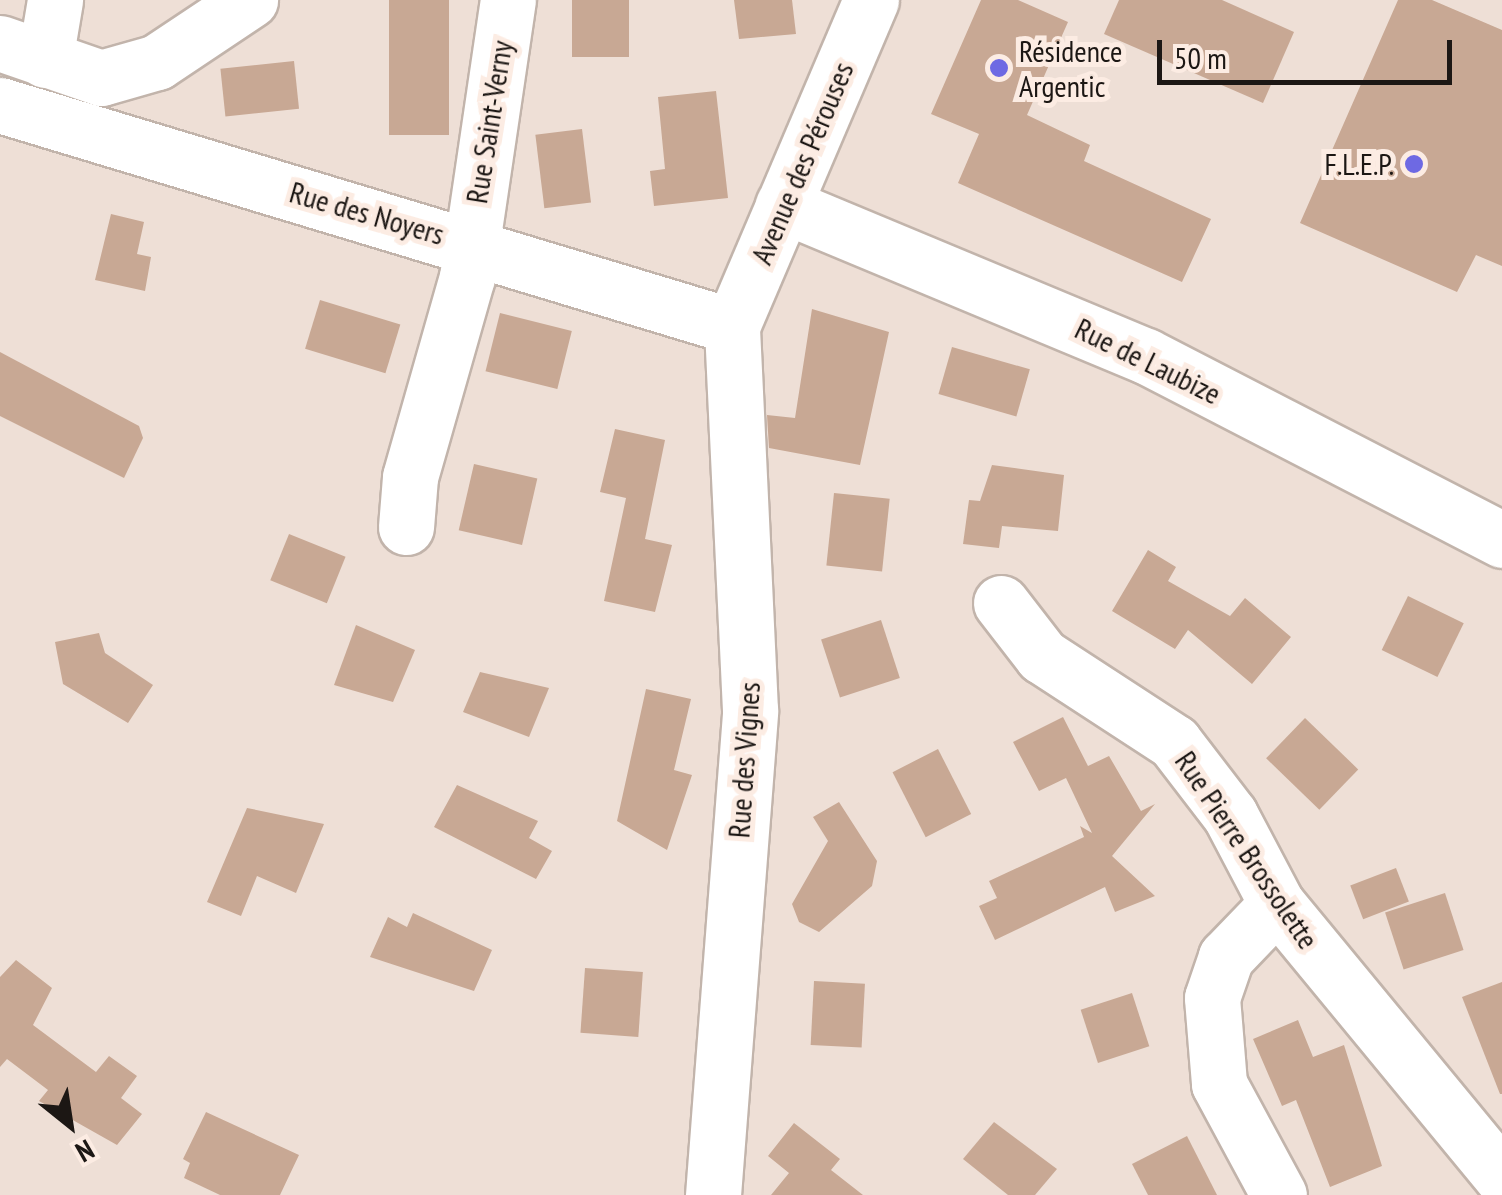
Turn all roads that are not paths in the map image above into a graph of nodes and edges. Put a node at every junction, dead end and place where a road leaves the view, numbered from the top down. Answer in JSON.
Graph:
{"nodes":[{"id":1,"x":55,"y":0,"type":"edge"},
{"id":2,"x":250,"y":0,"type":"edge"},
{"id":3,"x":508,"y":0,"type":"edge"},
{"id":4,"x":871,"y":0,"type":"edge"},
{"id":5,"x":22,"y":51,"type":"edge"},
{"id":6,"x":102,"y":78,"type":"junction"},
{"id":7,"x":0,"y":105,"type":"edge"},
{"id":8,"x":87,"y":131,"type":"junction"},
{"id":9,"x":784,"y":205,"type":"junction"},
{"id":10,"x":470,"y":244,"type":"junction"},
{"id":11,"x":732,"y":326,"type":"junction"},
{"id":12,"x":406,"y":527,"type":"dead end"},
{"id":13,"x":1502,"y":540,"type":"edge"},
{"id":14,"x":1001,"y":603,"type":"dead end"},
{"id":15,"x":1276,"y":904,"type":"junction"},
{"id":16,"x":1502,"y":1177,"type":"edge"},
{"id":17,"x":713,"y":1195,"type":"edge"},
{"id":18,"x":1279,"y":1195,"type":"edge"}],
"edges":[{"from":1,"to":5,"type":"street"},
{"from":2,"to":6,"type":"street"},
{"from":3,"to":10,"type":"street","name":"Rue Saint-Verny"},
{"from":4,"to":9,"type":"street","name":"Avenue des Pérouses"},
{"from":5,"to":6,"type":"street"},
{"from":6,"to":8,"type":"street"},
{"from":7,"to":8,"type":"street","name":"Rue des Noyers"},
{"from":8,"to":10,"type":"street","name":"Rue des Noyers"},
{"from":9,"to":11,"type":"street","name":"Avenue des Pérouses"},
{"from":9,"to":13,"type":"street","name":"Rue de Laubize"},
{"from":10,"to":11,"type":"street","name":"Rue des Noyers"},
{"from":10,"to":12,"type":"street","name":"Rue Saint-Verny"},
{"from":11,"to":17,"type":"street","name":"Rue des Vignes"},
{"from":14,"to":15,"type":"street","name":"Rue Pierre Brossolette"},
{"from":15,"to":16,"type":"street","name":"Rue Pierre Brossolette"},
{"from":15,"to":18,"type":"street"}]}
